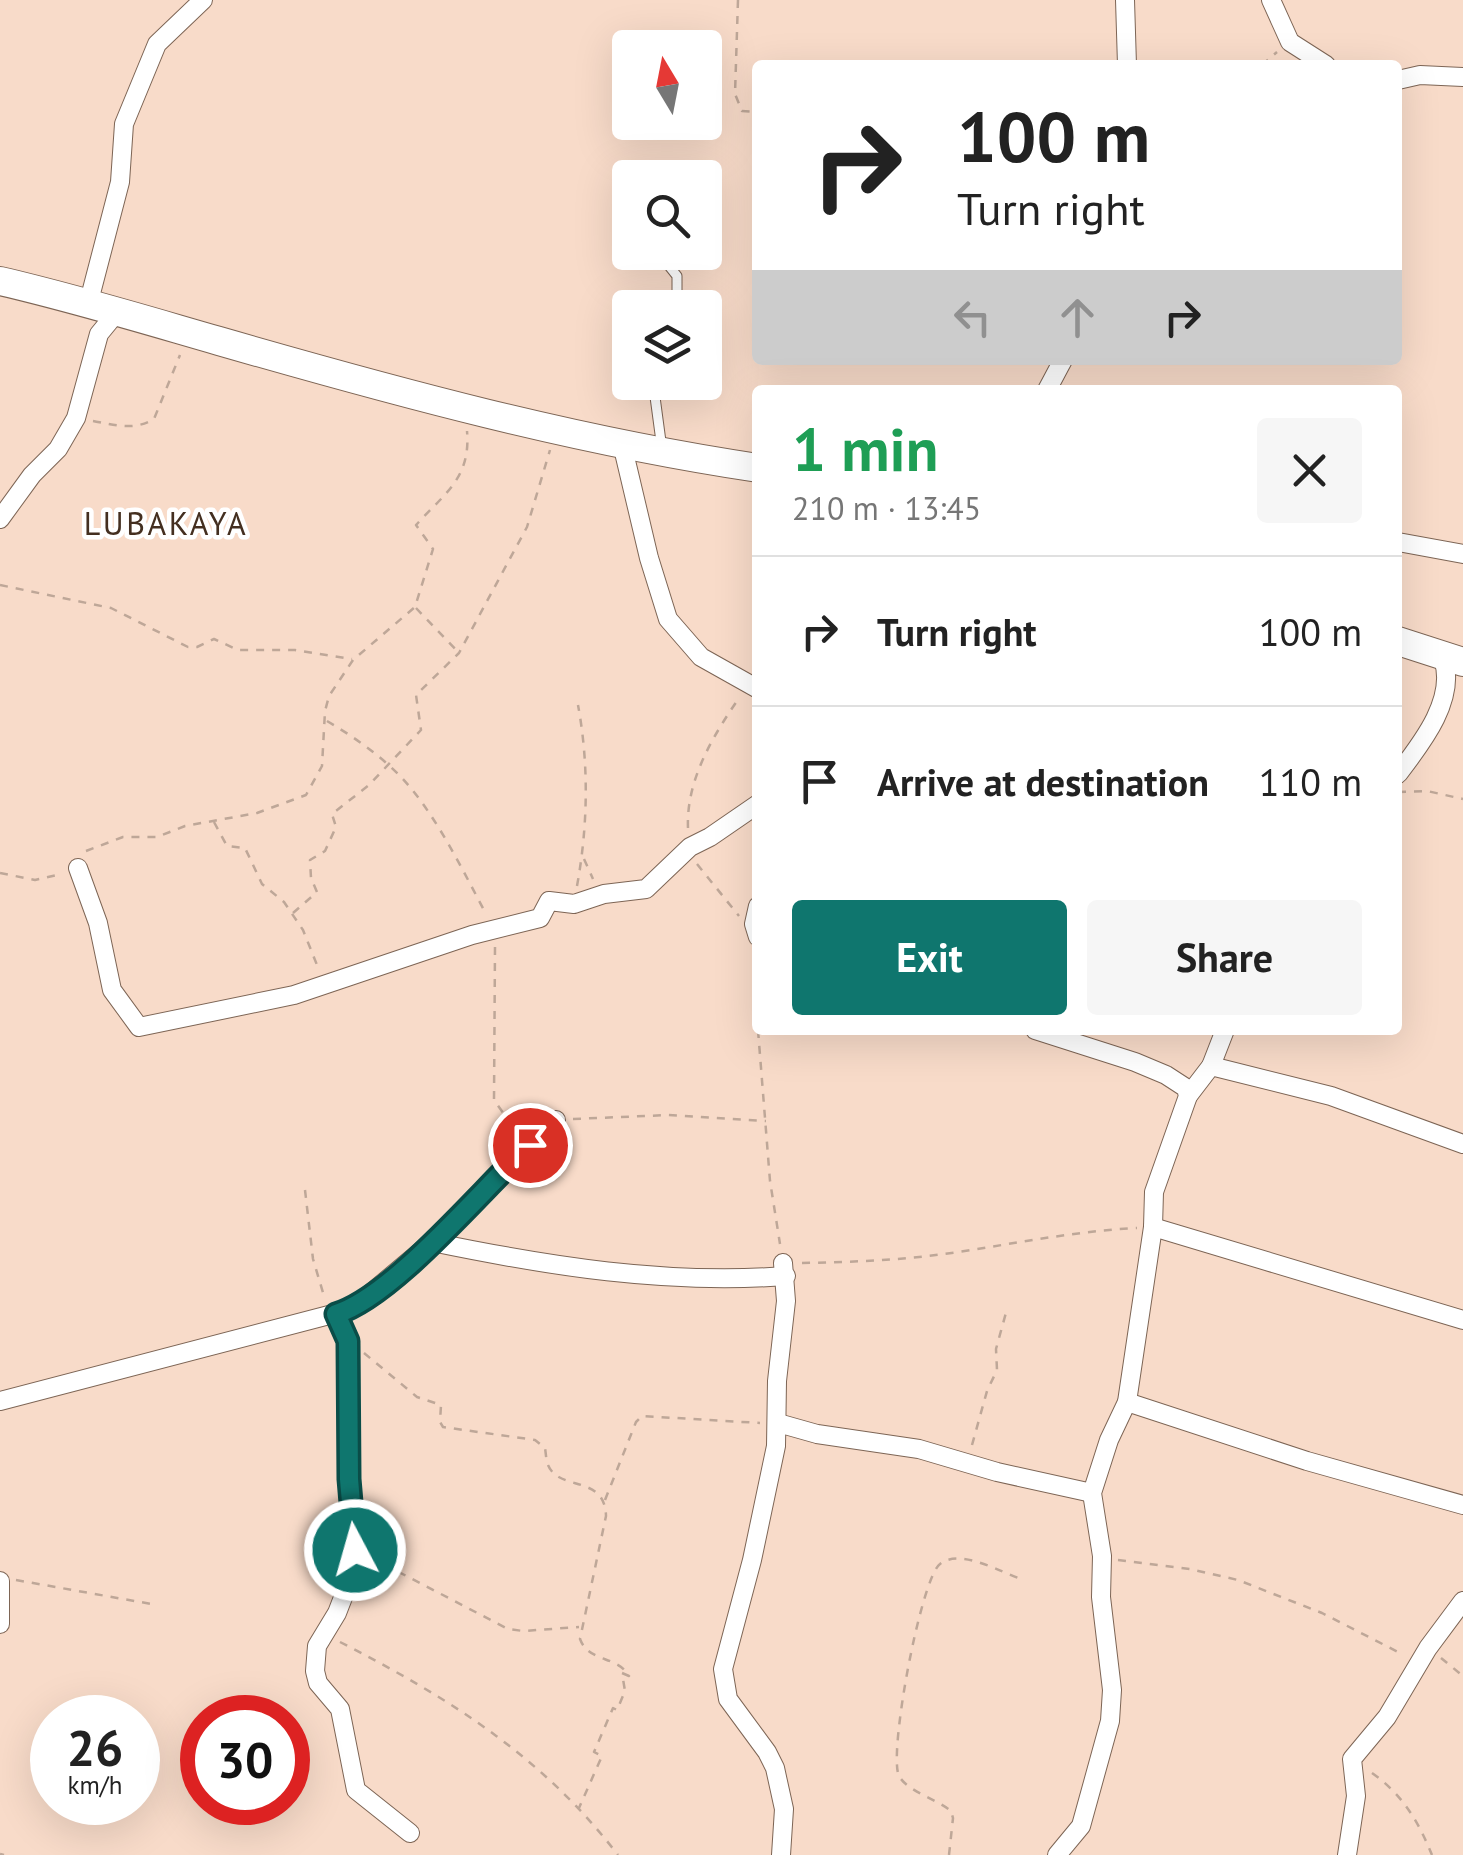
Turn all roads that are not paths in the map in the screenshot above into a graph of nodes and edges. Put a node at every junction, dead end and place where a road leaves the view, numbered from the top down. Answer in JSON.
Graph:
{"nodes":[{"id":1,"x":202,"y":0,"type":"edge"},
{"id":2,"x":1125,"y":0,"type":"edge"},
{"id":3,"x":1271,"y":0,"type":"edge"},
{"id":4,"x":1127,"y":60,"type":"edge"},
{"id":5,"x":1318,"y":60,"type":"edge"},
{"id":6,"x":1463,"y":78,"type":"edge"},
{"id":7,"x":1402,"y":79,"type":"edge"},
{"id":8,"x":0,"y":281,"type":"edge"},
{"id":9,"x":89,"y":301,"type":"junction"},
{"id":10,"x":116,"y":312,"type":"junction"},
{"id":11,"x":655,"y":400,"type":"edge"},
{"id":12,"x":622,"y":444,"type":"junction"},
{"id":13,"x":662,"y":454,"type":"junction"},
{"id":14,"x":752,"y":467,"type":"edge"},
{"id":15,"x":0,"y":519,"type":"edge"},
{"id":16,"x":1402,"y":543,"type":"edge"},
{"id":17,"x":1463,"y":554,"type":"edge"},
{"id":18,"x":1402,"y":642,"type":"edge"},
{"id":19,"x":1427,"y":650,"type":"junction"},
{"id":20,"x":1463,"y":662,"type":"edge"},
{"id":21,"x":752,"y":686,"type":"edge"},
{"id":22,"x":1402,"y":768,"type":"edge"},
{"id":23,"x":752,"y":808,"type":"edge"},
{"id":24,"x":78,"y":868,"type":"road end"},
{"id":25,"x":1050,"y":1035,"type":"edge"},
{"id":26,"x":1223,"y":1035,"type":"edge"},
{"id":27,"x":1211,"y":1066,"type":"junction"},
{"id":28,"x":1188,"y":1096,"type":"junction"},
{"id":29,"x":556,"y":1120,"type":"road end"},
{"id":30,"x":1463,"y":1144,"type":"edge"},
{"id":31,"x":1153,"y":1227,"type":"junction"},
{"id":32,"x":432,"y":1242,"type":"junction"},
{"id":33,"x":327,"y":1318,"type":"junction"},
{"id":34,"x":1463,"y":1320,"type":"edge"},
{"id":35,"x":0,"y":1402,"type":"edge"},
{"id":36,"x":1126,"y":1402,"type":"junction"},
{"id":37,"x":778,"y":1423,"type":"junction"},
{"id":38,"x":1092,"y":1492,"type":"junction"},
{"id":39,"x":1463,"y":1505,"type":"edge"},
{"id":40,"x":8,"y":1580,"type":"edge"},
{"id":41,"x":1463,"y":1601,"type":"edge"},
{"id":42,"x":0,"y":1624,"type":"edge"},
{"id":43,"x":410,"y":1833,"type":"dead end"},
{"id":44,"x":780,"y":1855,"type":"edge"},
{"id":45,"x":1057,"y":1855,"type":"edge"},
{"id":46,"x":1347,"y":1855,"type":"edge"}],
"edges":[{"from":1,"to":9,"type":"street"},
{"from":2,"to":4,"type":"street"},
{"from":3,"to":5,"type":"street"},
{"from":6,"to":7,"type":"street"},
{"from":8,"to":9,"type":"main road"},
{"from":9,"to":10,"type":"main road"},
{"from":10,"to":12,"type":"main road"},
{"from":10,"to":15,"type":"street"},
{"from":11,"to":13,"type":"lane"},
{"from":12,"to":13,"type":"main road"},
{"from":12,"to":21,"type":"street"},
{"from":13,"to":14,"type":"main road"},
{"from":16,"to":17,"type":"street"},
{"from":18,"to":19,"type":"main road"},
{"from":19,"to":20,"type":"main road"},
{"from":19,"to":22,"type":"street"},
{"from":23,"to":24,"type":"street"},
{"from":25,"to":28,"type":"street"},
{"from":26,"to":27,"type":"street"},
{"from":27,"to":28,"type":"street"},
{"from":27,"to":30,"type":"street"},
{"from":28,"to":31,"type":"street"},
{"from":29,"to":32,"type":"street"},
{"from":31,"to":34,"type":"street"},
{"from":31,"to":36,"type":"street"},
{"from":32,"to":33,"type":"street"},
{"from":32,"to":37,"type":"street"},
{"from":33,"to":35,"type":"street"},
{"from":33,"to":43,"type":"street"},
{"from":36,"to":38,"type":"street"},
{"from":36,"to":39,"type":"street"},
{"from":37,"to":38,"type":"street"},
{"from":37,"to":44,"type":"street"},
{"from":38,"to":45,"type":"street"},
{"from":40,"to":42,"type":"street"},
{"from":41,"to":46,"type":"street"}]}
